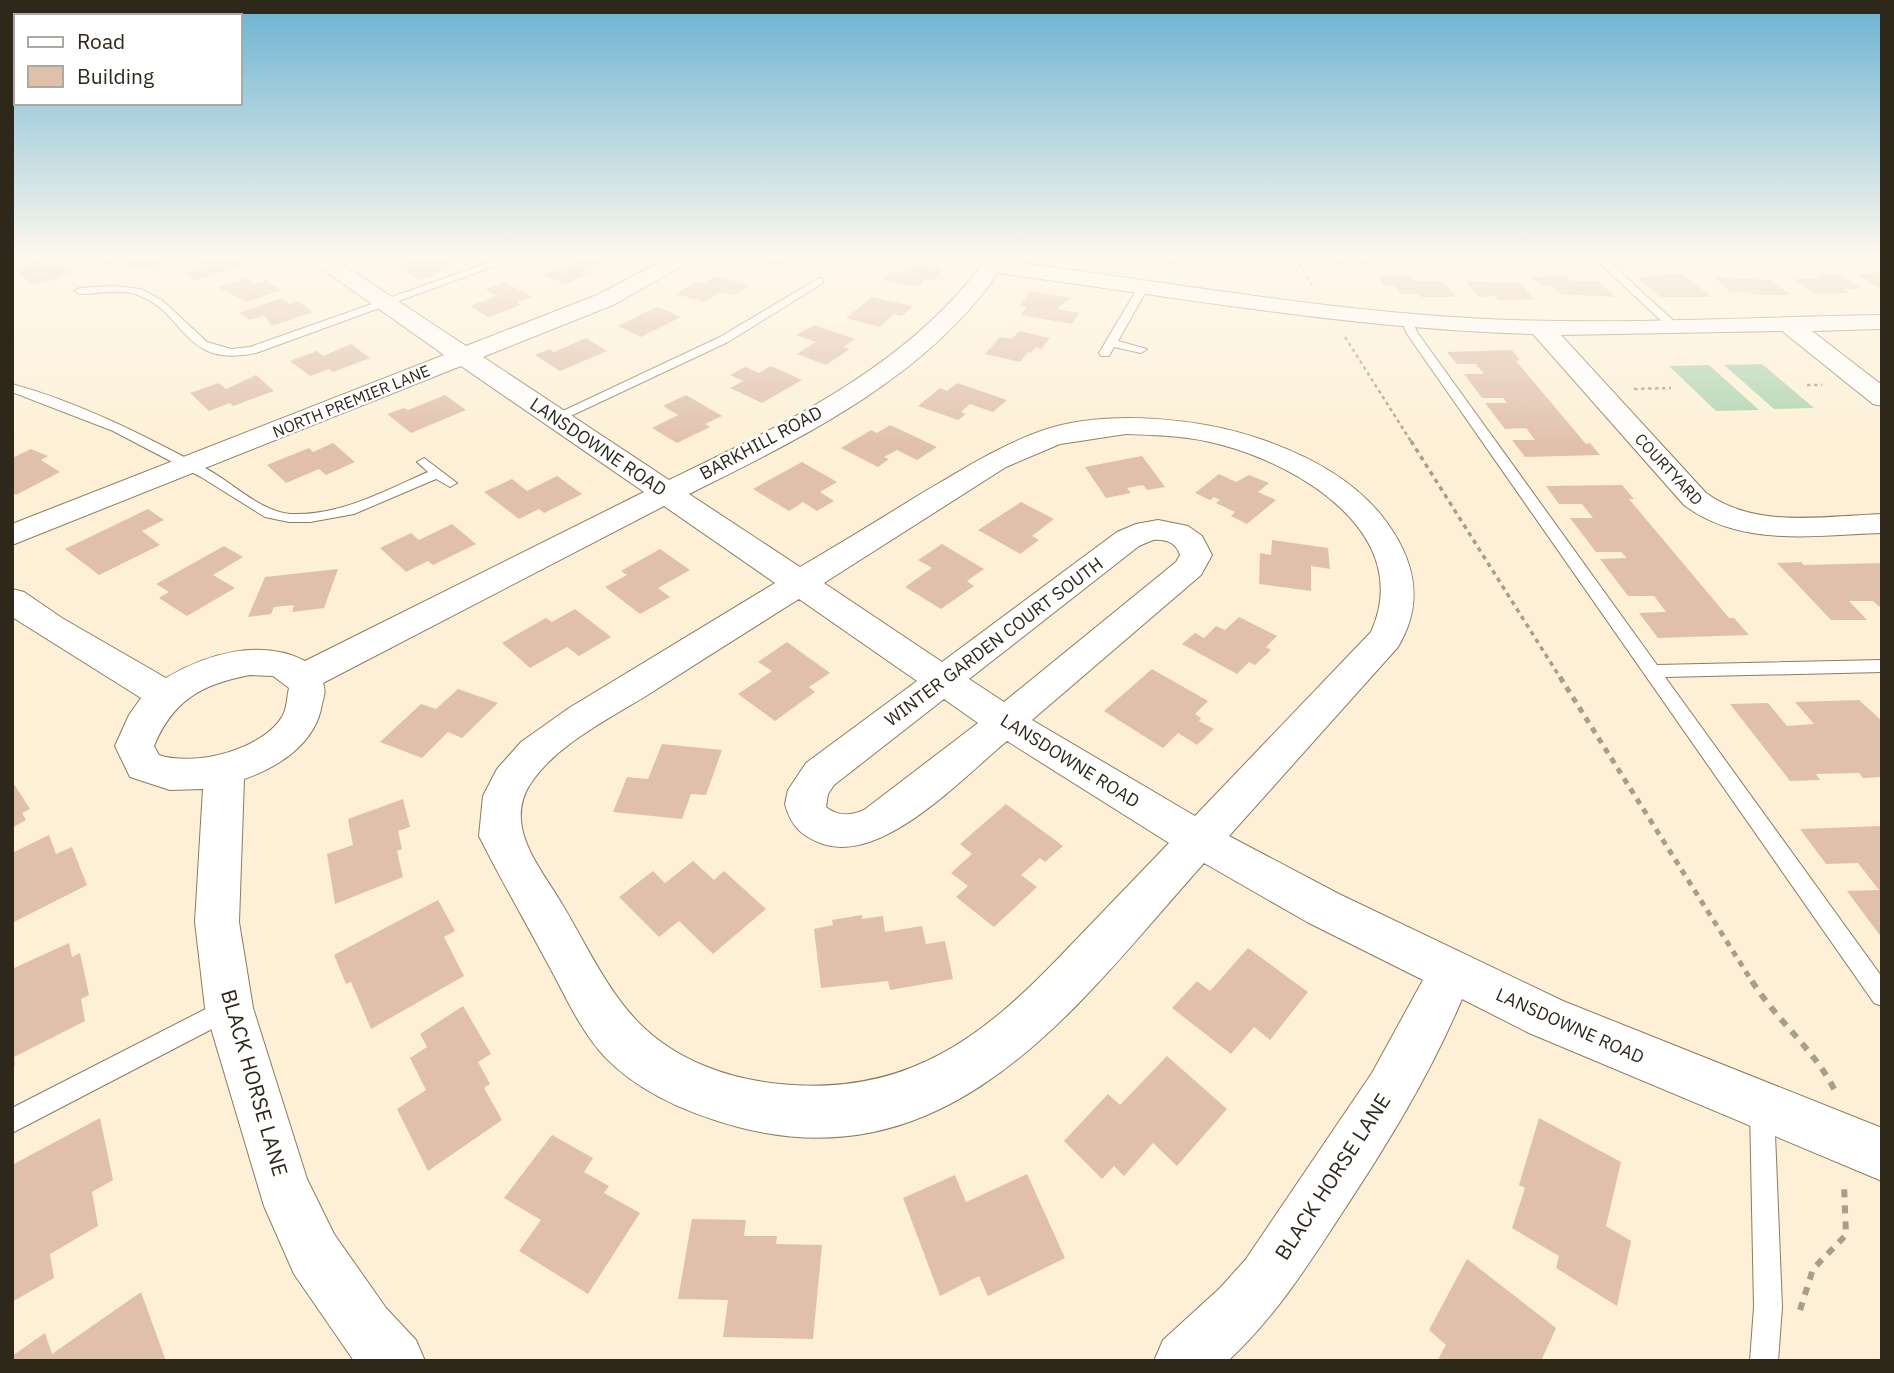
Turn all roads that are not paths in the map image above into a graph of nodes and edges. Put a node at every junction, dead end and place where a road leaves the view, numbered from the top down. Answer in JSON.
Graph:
{"nodes":[{"id":1,"x":176,"y":322,"type":"edge"},
{"id":2,"x":332,"y":322,"type":"edge"},
{"id":3,"x":414,"y":322,"type":"edge"},
{"id":4,"x":549,"y":322,"type":"edge"},
{"id":5,"x":756,"y":322,"type":"edge"},
{"id":6,"x":945,"y":322,"type":"edge"},
{"id":7,"x":1123,"y":322,"type":"edge"},
{"id":8,"x":1408,"y":322,"type":"edge"},
{"id":9,"x":1442,"y":322,"type":"edge"},
{"id":10,"x":1668,"y":322,"type":"edge"},
{"id":11,"x":1879,"y":322,"type":"edge"},
{"id":12,"x":1788,"y":324,"type":"junction"},
{"id":13,"x":1672,"y":326,"type":"junction"},
{"id":14,"x":1541,"y":328,"type":"junction"},
{"id":15,"x":1141,"y":349,"type":"dead end"},
{"id":16,"x":464,"y":356,"type":"junction"},
{"id":17,"x":12,"y":388,"type":"edge"},
{"id":18,"x":1882,"y":398,"type":"edge"},
{"id":19,"x":555,"y":418,"type":"junction"},
{"id":20,"x":424,"y":462,"type":"dead end"},
{"id":21,"x":189,"y":465,"type":"junction"},
{"id":22,"x":437,"y":473,"type":"junction"},
{"id":23,"x":450,"y":483,"type":"dead end"},
{"id":24,"x":666,"y":493,"type":"junction"},
{"id":25,"x":1882,"y":523,"type":"edge"},
{"id":26,"x":12,"y":535,"type":"edge"},
{"id":27,"x":800,"y":582,"type":"junction"},
{"id":28,"x":12,"y":600,"type":"edge"},
{"id":29,"x":1882,"y":666,"type":"edge"},
{"id":30,"x":1651,"y":671,"type":"junction"},
{"id":31,"x":303,"y":678,"type":"junction"},
{"id":32,"x":943,"y":680,"type":"junction"},
{"id":33,"x":166,"y":696,"type":"junction"},
{"id":34,"x":1005,"y":722,"type":"junction"},
{"id":35,"x":225,"y":771,"type":"junction"},
{"id":36,"x":1199,"y":840,"type":"junction"},
{"id":37,"x":1450,"y":971,"type":"junction"},
{"id":38,"x":1882,"y":996,"type":"edge"},
{"id":39,"x":229,"y":1009,"type":"junction"},
{"id":40,"x":1762,"y":1107,"type":"junction"},
{"id":41,"x":12,"y":1121,"type":"edge"},
{"id":42,"x":1882,"y":1155,"type":"edge"},
{"id":43,"x":395,"y":1361,"type":"edge"},
{"id":44,"x":1184,"y":1361,"type":"edge"},
{"id":45,"x":1764,"y":1361,"type":"edge"}],
"edges":[{"from":1,"to":2,"type":"lane"},
{"from":3,"to":16,"type":"street","name":"LANSDOWNE ROAD"},
{"from":4,"to":16,"type":"street","name":"NORTH PREMIER LANE"},
{"from":5,"to":19,"type":"lane"},
{"from":6,"to":24,"type":"street","name":"BARKHILL ROAD"},
{"from":7,"to":15,"type":"lane"},
{"from":8,"to":30,"type":"lane"},
{"from":9,"to":14,"type":"street"},
{"from":10,"to":13,"type":"lane"},
{"from":11,"to":12,"type":"street"},
{"from":12,"to":13,"type":"street"},
{"from":12,"to":18,"type":"street"},
{"from":13,"to":14,"type":"street"},
{"from":14,"to":25,"type":"street","name":"COURTYARD"},
{"from":16,"to":19,"type":"street","name":"LANSDOWNE ROAD"},
{"from":16,"to":21,"type":"street","name":"NORTH PREMIER LANE"},
{"from":17,"to":21,"type":"lane"},
{"from":19,"to":24,"type":"street","name":"LANSDOWNE ROAD"},
{"from":20,"to":22,"type":"lane"},
{"from":21,"to":22,"type":"lane"},
{"from":21,"to":26,"type":"street","name":"NORTH PREMIER LANE"},
{"from":22,"to":23,"type":"lane"},
{"from":24,"to":27,"type":"street","name":"LANSDOWNE ROAD"},
{"from":24,"to":31,"type":"street","name":"BARKHILL ROAD"},
{"from":27,"to":32,"type":"street","name":"LANSDOWNE ROAD"},
{"from":27,"to":36,"type":"street"},
{"from":27,"to":36,"type":"street"},
{"from":28,"to":33,"type":"street"},
{"from":29,"to":30,"type":"lane"},
{"from":30,"to":38,"type":"lane"},
{"from":31,"to":33,"type":"street"},
{"from":31,"to":35,"type":"street"},
{"from":32,"to":34,"type":"street","name":"LANSDOWNE ROAD"},
{"from":32,"to":34,"type":"street","name":"WINTER GARDEN COURT SOUTH"},
{"from":32,"to":34,"type":"street","name":"WINTER GARDEN COURT SOUTH"},
{"from":33,"to":35,"type":"street"},
{"from":34,"to":36,"type":"street","name":"LANSDOWNE ROAD"},
{"from":35,"to":39,"type":"street","name":"BLACK HORSE LANE"},
{"from":36,"to":37,"type":"street","name":"LANSDOWNE ROAD"},
{"from":37,"to":40,"type":"street","name":"LANSDOWNE ROAD"},
{"from":37,"to":44,"type":"street","name":"BLACK HORSE LANE"},
{"from":39,"to":41,"type":"lane"},
{"from":39,"to":43,"type":"street","name":"BLACK HORSE LANE"},
{"from":40,"to":42,"type":"street","name":"LANSDOWNE ROAD"},
{"from":40,"to":45,"type":"lane"}]}
